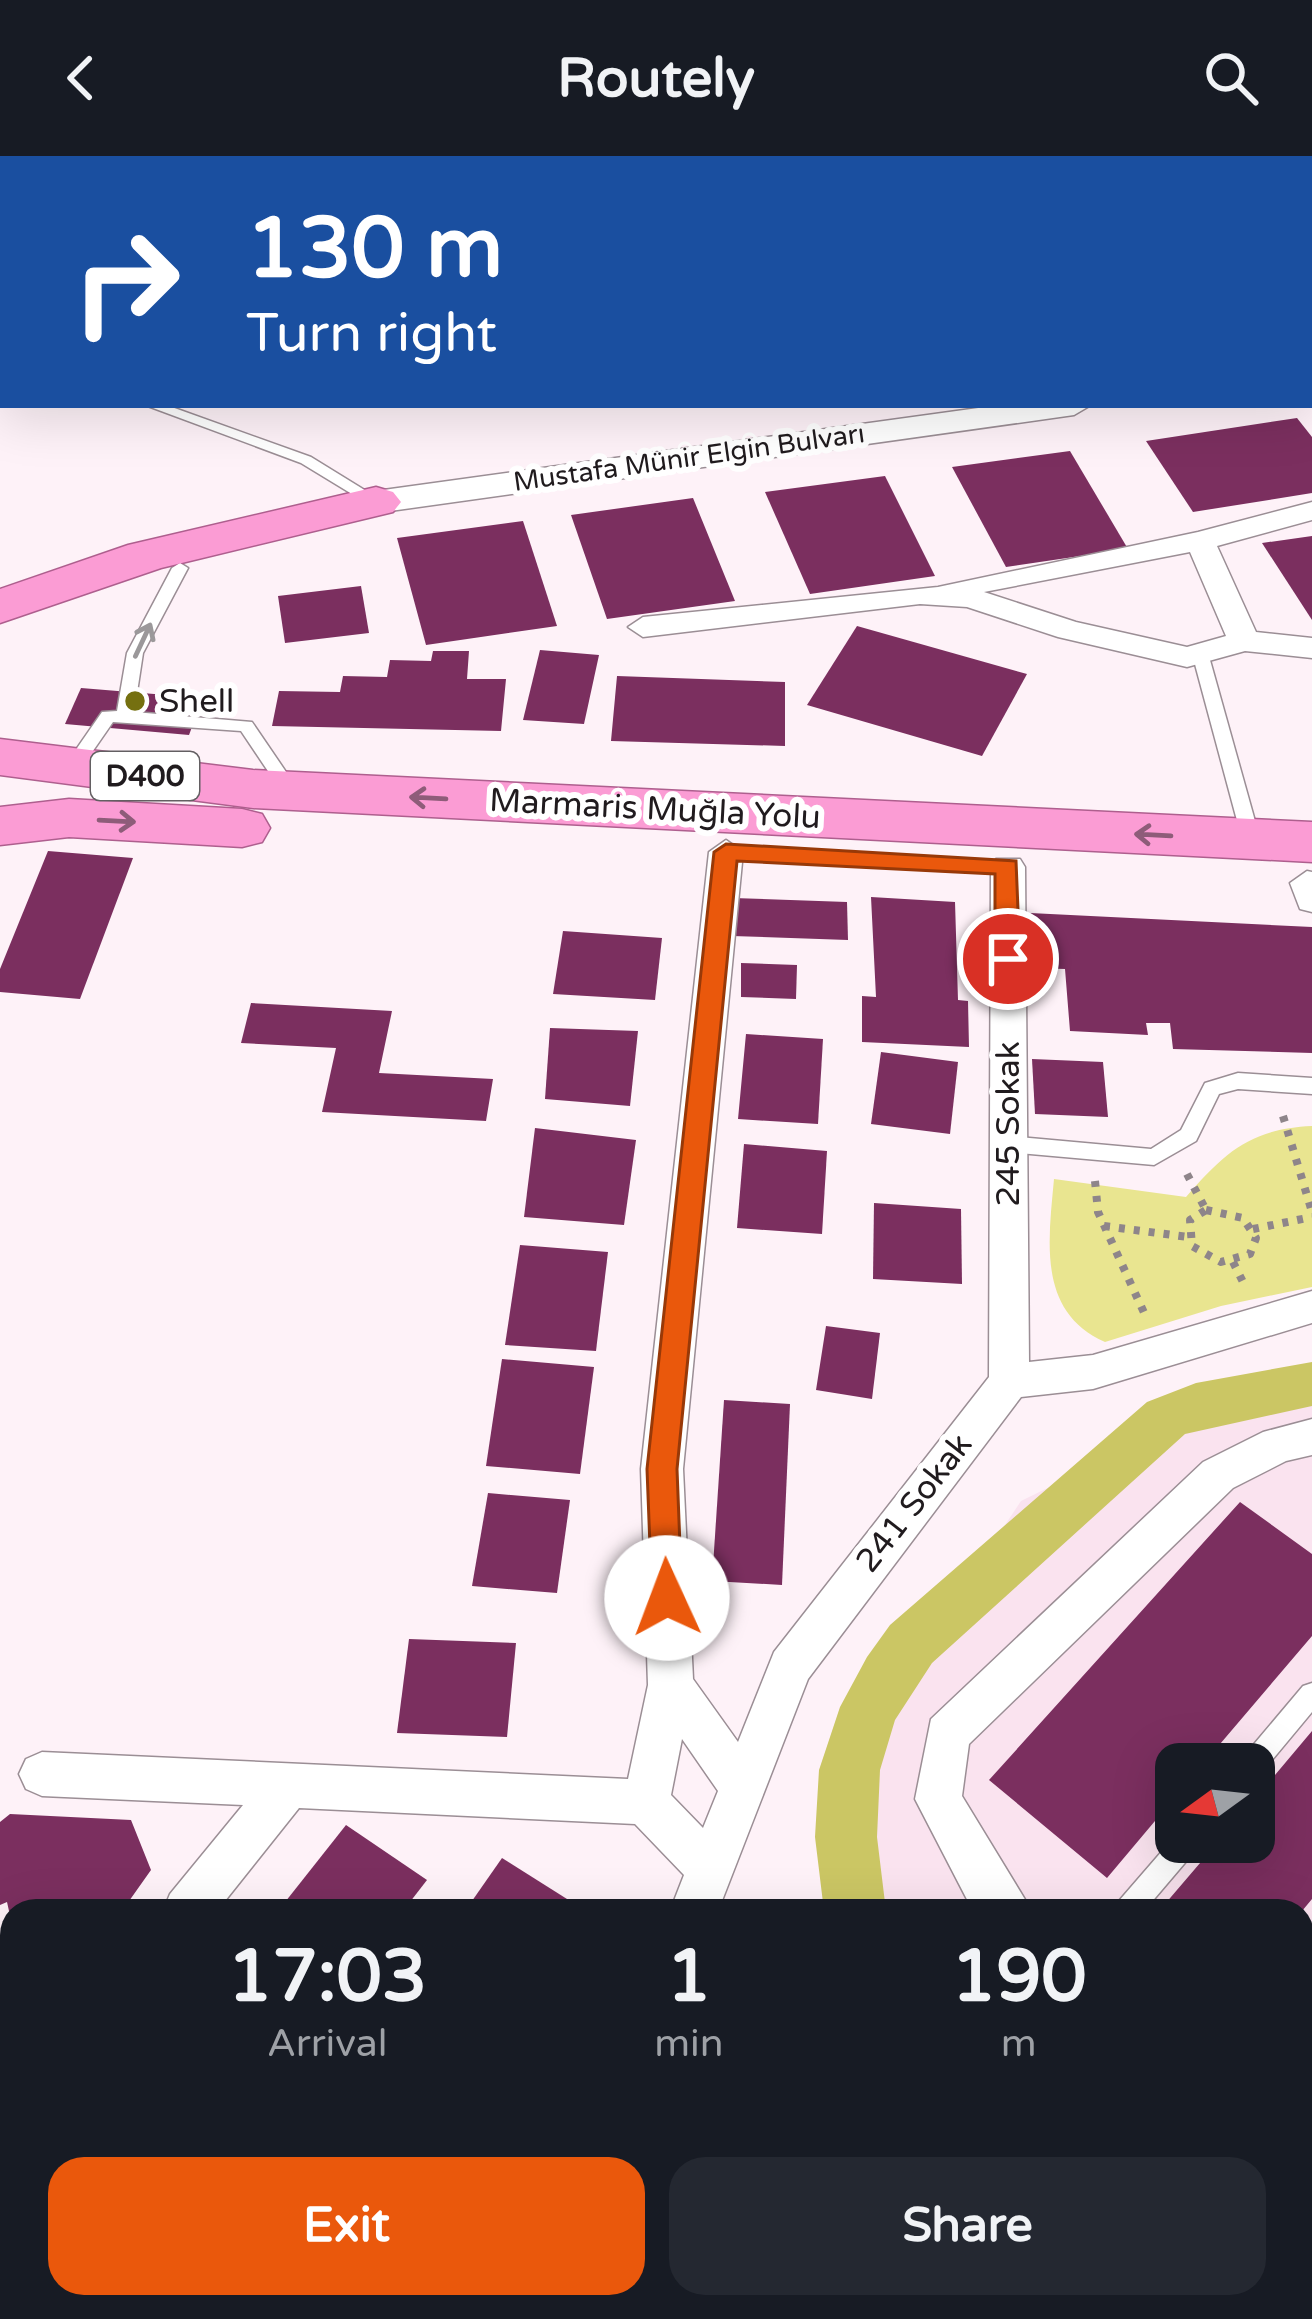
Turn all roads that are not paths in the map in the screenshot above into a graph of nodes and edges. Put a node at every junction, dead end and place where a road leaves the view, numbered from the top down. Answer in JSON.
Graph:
{"nodes":[{"id":1,"x":160,"y":408,"type":"edge"},
{"id":2,"x":1004,"y":409,"type":"edge"},
{"id":3,"x":376,"y":502,"type":"junction"},
{"id":4,"x":1312,"y":511,"type":"edge"},
{"id":5,"x":286,"y":524,"type":"junction"},
{"id":6,"x":1200,"y":541,"type":"junction"},
{"id":7,"x":180,"y":568,"type":"junction"},
{"id":8,"x":920,"y":595,"type":"junction"},
{"id":9,"x":0,"y":607,"type":"edge"},
{"id":10,"x":644,"y":627,"type":"dead end"},
{"id":11,"x":1244,"y":641,"type":"junction"},
{"id":12,"x":0,"y":644,"type":"edge"},
{"id":13,"x":1312,"y":648,"type":"edge"},
{"id":14,"x":1200,"y":653,"type":"junction"},
{"id":15,"x":125,"y":717,"type":"junction"},
{"id":16,"x":24,"y":757,"type":"edge"},
{"id":17,"x":290,"y":791,"type":"junction"},
{"id":18,"x":0,"y":826,"type":"edge"},
{"id":19,"x":1251,"y":839,"type":"junction"},
{"id":20,"x":726,"y":852,"type":"junction"},
{"id":21,"x":1007,"y":866,"type":"junction"},
{"id":22,"x":1311,"y":877,"type":"edge"},
{"id":23,"x":1312,"y":1086,"type":"edge"},
{"id":24,"x":1008,"y":1144,"type":"junction"},
{"id":25,"x":1312,"y":1307,"type":"edge"},
{"id":26,"x":1009,"y":1381,"type":"junction"},
{"id":27,"x":1312,"y":1437,"type":"edge"},
{"id":28,"x":670,"y":1685,"type":"junction"},
{"id":29,"x":1312,"y":1694,"type":"edge"},
{"id":30,"x":1270,"y":1743,"type":"edge"},
{"id":31,"x":42,"y":1774,"type":"dead end"},
{"id":32,"x":287,"y":1787,"type":"junction"},
{"id":33,"x":743,"y":1788,"type":"junction"},
{"id":34,"x":646,"y":1802,"type":"junction"},
{"id":35,"x":1168,"y":1863,"type":"edge"},
{"id":36,"x":703,"y":1890,"type":"edge"},
{"id":37,"x":197,"y":1899,"type":"edge"},
{"id":38,"x":994,"y":1899,"type":"edge"},
{"id":39,"x":1137,"y":1899,"type":"edge"}],
"edges":[{"from":1,"to":3,"type":"lane"},
{"from":2,"to":3,"type":"street","name":"Mustafa Münir Elgin Bulvarı"},
{"from":3,"to":5,"type":"highway"},
{"from":4,"to":6,"type":"street"},
{"from":5,"to":7,"type":"highway"},
{"from":5,"to":9,"type":"highway"},
{"from":6,"to":8,"type":"street"},
{"from":6,"to":11,"type":"street"},
{"from":7,"to":12,"type":"highway"},
{"from":15,"to":7,"type":"lane","one_way":true},
{"from":8,"to":10,"type":"street"},
{"from":8,"to":14,"type":"street"},
{"from":11,"to":13,"type":"street"},
{"from":11,"to":14,"type":"street"},
{"from":14,"to":19,"type":"lane"},
{"from":15,"to":16,"type":"lane"},
{"from":15,"to":17,"type":"lane"},
{"from":16,"to":17,"type":"highway","name":"Marmaris Muğla Yolu","number":"D400"},
{"from":19,"to":17,"type":"highway","name":"Marmaris Muğla Yolu","number":"D400","one_way":true},
{"from":18,"to":20,"type":"highway","number":"D400","one_way":true},
{"from":19,"to":22,"type":"highway","name":"Marmaris Muğla Yolu","number":"D400"},
{"from":20,"to":21,"type":"highway","number":"D400"},
{"from":20,"to":28,"type":"street"},
{"from":21,"to":22,"type":"highway","number":"D400"},
{"from":21,"to":24,"type":"street","name":"245 Sokak"},
{"from":23,"to":24,"type":"lane"},
{"from":24,"to":26,"type":"street","name":"245 Sokak"},
{"from":25,"to":26,"type":"street"},
{"from":26,"to":33,"type":"street","name":"241 Sokak"},
{"from":27,"to":38,"type":"street"},
{"from":28,"to":33,"type":"street"},
{"from":28,"to":34,"type":"street"},
{"from":29,"to":30,"type":"lane"},
{"from":31,"to":32,"type":"street"},
{"from":32,"to":34,"type":"street"},
{"from":32,"to":37,"type":"street"},
{"from":33,"to":36,"type":"street","name":"241 Sokak"},
{"from":34,"to":36,"type":"street"},
{"from":35,"to":39,"type":"lane"}]}
